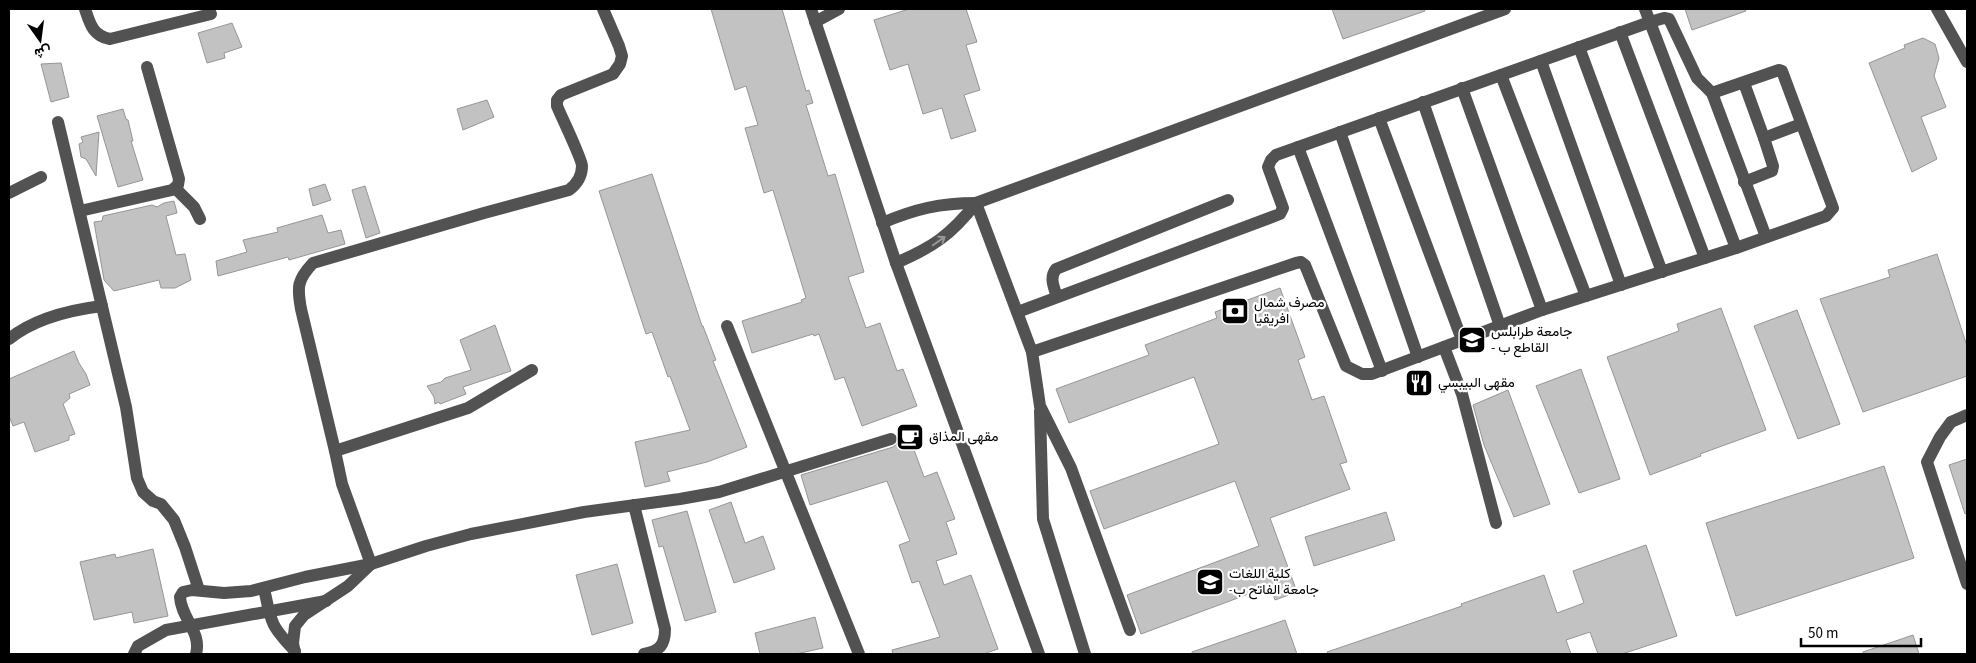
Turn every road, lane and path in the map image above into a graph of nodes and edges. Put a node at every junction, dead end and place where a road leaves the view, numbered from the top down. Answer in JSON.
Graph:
{"nodes":[{"id":1,"x":85,"y":9,"type":"edge"},
{"id":2,"x":603,"y":9,"type":"edge"},
{"id":3,"x":811,"y":9,"type":"edge"},
{"id":4,"x":839,"y":9,"type":"edge"},
{"id":5,"x":1505,"y":9,"type":"edge"},
{"id":6,"x":1645,"y":9,"type":"edge"},
{"id":7,"x":1937,"y":9,"type":"edge"},
{"id":8,"x":210,"y":14,"type":"dead end"},
{"id":9,"x":815,"y":22,"type":"junction"},
{"id":10,"x":1650,"y":22,"type":"junction"},
{"id":11,"x":1620,"y":32,"type":"junction"},
{"id":12,"x":1579,"y":47,"type":"junction"},
{"id":13,"x":1541,"y":61,"type":"junction"},
{"id":14,"x":1967,"y":62,"type":"edge"},
{"id":15,"x":147,"y":67,"type":"dead end"},
{"id":16,"x":1501,"y":75,"type":"junction"},
{"id":17,"x":1744,"y":83,"type":"junction"},
{"id":18,"x":1462,"y":88,"type":"junction"},
{"id":19,"x":1712,"y":93,"type":"junction"},
{"id":20,"x":1423,"y":102,"type":"junction"},
{"id":21,"x":1379,"y":118,"type":"junction"},
{"id":22,"x":58,"y":122,"type":"dead end"},
{"id":23,"x":1801,"y":124,"type":"junction"},
{"id":24,"x":1340,"y":132,"type":"junction"},
{"id":25,"x":1764,"y":138,"type":"junction"},
{"id":26,"x":1298,"y":147,"type":"junction"},
{"id":27,"x":41,"y":177,"type":"dead end"},
{"id":28,"x":1744,"y":182,"type":"junction"},
{"id":29,"x":176,"y":188,"type":"junction"},
{"id":30,"x":9,"y":193,"type":"edge"},
{"id":31,"x":1228,"y":200,"type":"dead end"},
{"id":32,"x":976,"y":203,"type":"junction"},
{"id":33,"x":80,"y":212,"type":"junction"},
{"id":34,"x":200,"y":219,"type":"dead end"},
{"id":35,"x":882,"y":223,"type":"junction"},
{"id":36,"x":1766,"y":237,"type":"junction"},
{"id":37,"x":1736,"y":248,"type":"junction"},
{"id":38,"x":1705,"y":258,"type":"junction"},
{"id":39,"x":896,"y":263,"type":"junction"},
{"id":40,"x":1662,"y":272,"type":"junction"},
{"id":41,"x":1621,"y":285,"type":"junction"},
{"id":42,"x":1586,"y":296,"type":"junction"},
{"id":43,"x":1057,"y":297,"type":"junction"},
{"id":44,"x":102,"y":306,"type":"junction"},
{"id":45,"x":1542,"y":310,"type":"junction"},
{"id":46,"x":1018,"y":312,"type":"junction"},
{"id":47,"x":727,"y":326,"type":"dead end"},
{"id":48,"x":1500,"y":326,"type":"junction"},
{"id":49,"x":9,"y":339,"type":"edge"},
{"id":50,"x":1462,"y":340,"type":"junction"},
{"id":51,"x":1444,"y":347,"type":"junction"},
{"id":52,"x":1032,"y":352,"type":"junction"},
{"id":53,"x":1418,"y":357,"type":"junction"},
{"id":54,"x":532,"y":370,"type":"dead end"},
{"id":55,"x":1382,"y":371,"type":"junction"},
{"id":56,"x":1040,"y":406,"type":"junction"},
{"id":57,"x":1967,"y":415,"type":"edge"},
{"id":58,"x":891,"y":439,"type":"dead end"},
{"id":59,"x":335,"y":451,"type":"junction"},
{"id":60,"x":786,"y":472,"type":"junction"},
{"id":61,"x":634,"y":505,"type":"junction"},
{"id":62,"x":1496,"y":523,"type":"dead end"},
{"id":63,"x":371,"y":564,"type":"junction"},
{"id":64,"x":1967,"y":584,"type":"edge"},
{"id":65,"x":264,"y":588,"type":"junction"},
{"id":66,"x":199,"y":590,"type":"junction"},
{"id":67,"x":326,"y":601,"type":"junction"},
{"id":68,"x":268,"y":611,"type":"junction"},
{"id":69,"x":191,"y":625,"type":"junction"},
{"id":70,"x":1130,"y":630,"type":"dead end"},
{"id":71,"x":295,"y":653,"type":"edge"},
{"id":72,"x":134,"y":654,"type":"edge"},
{"id":73,"x":196,"y":654,"type":"edge"},
{"id":74,"x":644,"y":654,"type":"edge"},
{"id":75,"x":859,"y":654,"type":"edge"},
{"id":76,"x":1039,"y":654,"type":"edge"},
{"id":77,"x":1085,"y":654,"type":"edge"}],
"edges":[{"from":1,"to":8,"type":"street"},
{"from":2,"to":59,"type":"street"},
{"from":3,"to":9,"type":"street"},
{"from":4,"to":9,"type":"street"},
{"from":5,"to":32,"type":"street"},
{"from":6,"to":10,"type":"street"},
{"from":7,"to":14,"type":"street"},
{"from":9,"to":35,"type":"street"},
{"from":10,"to":11,"type":"street"},
{"from":10,"to":19,"type":"street"},
{"from":10,"to":37,"type":"street"},
{"from":11,"to":12,"type":"street"},
{"from":11,"to":38,"type":"street"},
{"from":12,"to":13,"type":"street"},
{"from":12,"to":40,"type":"street"},
{"from":13,"to":16,"type":"street"},
{"from":13,"to":41,"type":"street"},
{"from":15,"to":29,"type":"street"},
{"from":16,"to":18,"type":"street"},
{"from":16,"to":42,"type":"street"},
{"from":17,"to":19,"type":"street"},
{"from":17,"to":23,"type":"street"},
{"from":17,"to":25,"type":"street"},
{"from":18,"to":20,"type":"street"},
{"from":18,"to":45,"type":"street"},
{"from":19,"to":28,"type":"street"},
{"from":20,"to":21,"type":"street"},
{"from":20,"to":48,"type":"street"},
{"from":21,"to":24,"type":"street"},
{"from":21,"to":50,"type":"street"},
{"from":22,"to":33,"type":"street"},
{"from":23,"to":25,"type":"street"},
{"from":23,"to":36,"type":"street"},
{"from":24,"to":26,"type":"street"},
{"from":24,"to":53,"type":"street"},
{"from":25,"to":28,"type":"street"},
{"from":26,"to":43,"type":"street"},
{"from":26,"to":55,"type":"street"},
{"from":27,"to":30,"type":"street"},
{"from":28,"to":36,"type":"street"},
{"from":29,"to":33,"type":"street"},
{"from":29,"to":34,"type":"street"},
{"from":31,"to":43,"type":"street"},
{"from":32,"to":35,"type":"street"},
{"from":39,"to":32,"type":"street","one_way":true},
{"from":32,"to":46,"type":"street"},
{"from":33,"to":44,"type":"street"},
{"from":35,"to":39,"type":"street"},
{"from":36,"to":37,"type":"street"},
{"from":37,"to":38,"type":"street"},
{"from":38,"to":40,"type":"street"},
{"from":39,"to":76,"type":"street"},
{"from":40,"to":41,"type":"street"},
{"from":41,"to":42,"type":"street"},
{"from":42,"to":45,"type":"street"},
{"from":43,"to":46,"type":"street"},
{"from":44,"to":49,"type":"street"},
{"from":44,"to":66,"type":"street"},
{"from":45,"to":48,"type":"street"},
{"from":46,"to":52,"type":"street"},
{"from":47,"to":60,"type":"street"},
{"from":48,"to":50,"type":"street"},
{"from":50,"to":51,"type":"street"},
{"from":51,"to":53,"type":"street"},
{"from":51,"to":62,"type":"street"},
{"from":52,"to":55,"type":"street"},
{"from":52,"to":56,"type":"street"},
{"from":53,"to":55,"type":"street"},
{"from":54,"to":59,"type":"street"},
{"from":56,"to":70,"type":"street"},
{"from":56,"to":77,"type":"street"},
{"from":57,"to":64,"type":"street"},
{"from":58,"to":60,"type":"street"},
{"from":59,"to":63,"type":"street"},
{"from":60,"to":61,"type":"street"},
{"from":60,"to":75,"type":"street"},
{"from":61,"to":63,"type":"street"},
{"from":61,"to":74,"type":"street"},
{"from":63,"to":65,"type":"street"},
{"from":63,"to":67,"type":"street"},
{"from":65,"to":66,"type":"street"},
{"from":65,"to":68,"type":"street"},
{"from":66,"to":69,"type":"street"},
{"from":67,"to":68,"type":"street"},
{"from":67,"to":71,"type":"street"},
{"from":68,"to":69,"type":"street"},
{"from":68,"to":71,"type":"street"},
{"from":69,"to":72,"type":"street"},
{"from":69,"to":73,"type":"street"}]}
